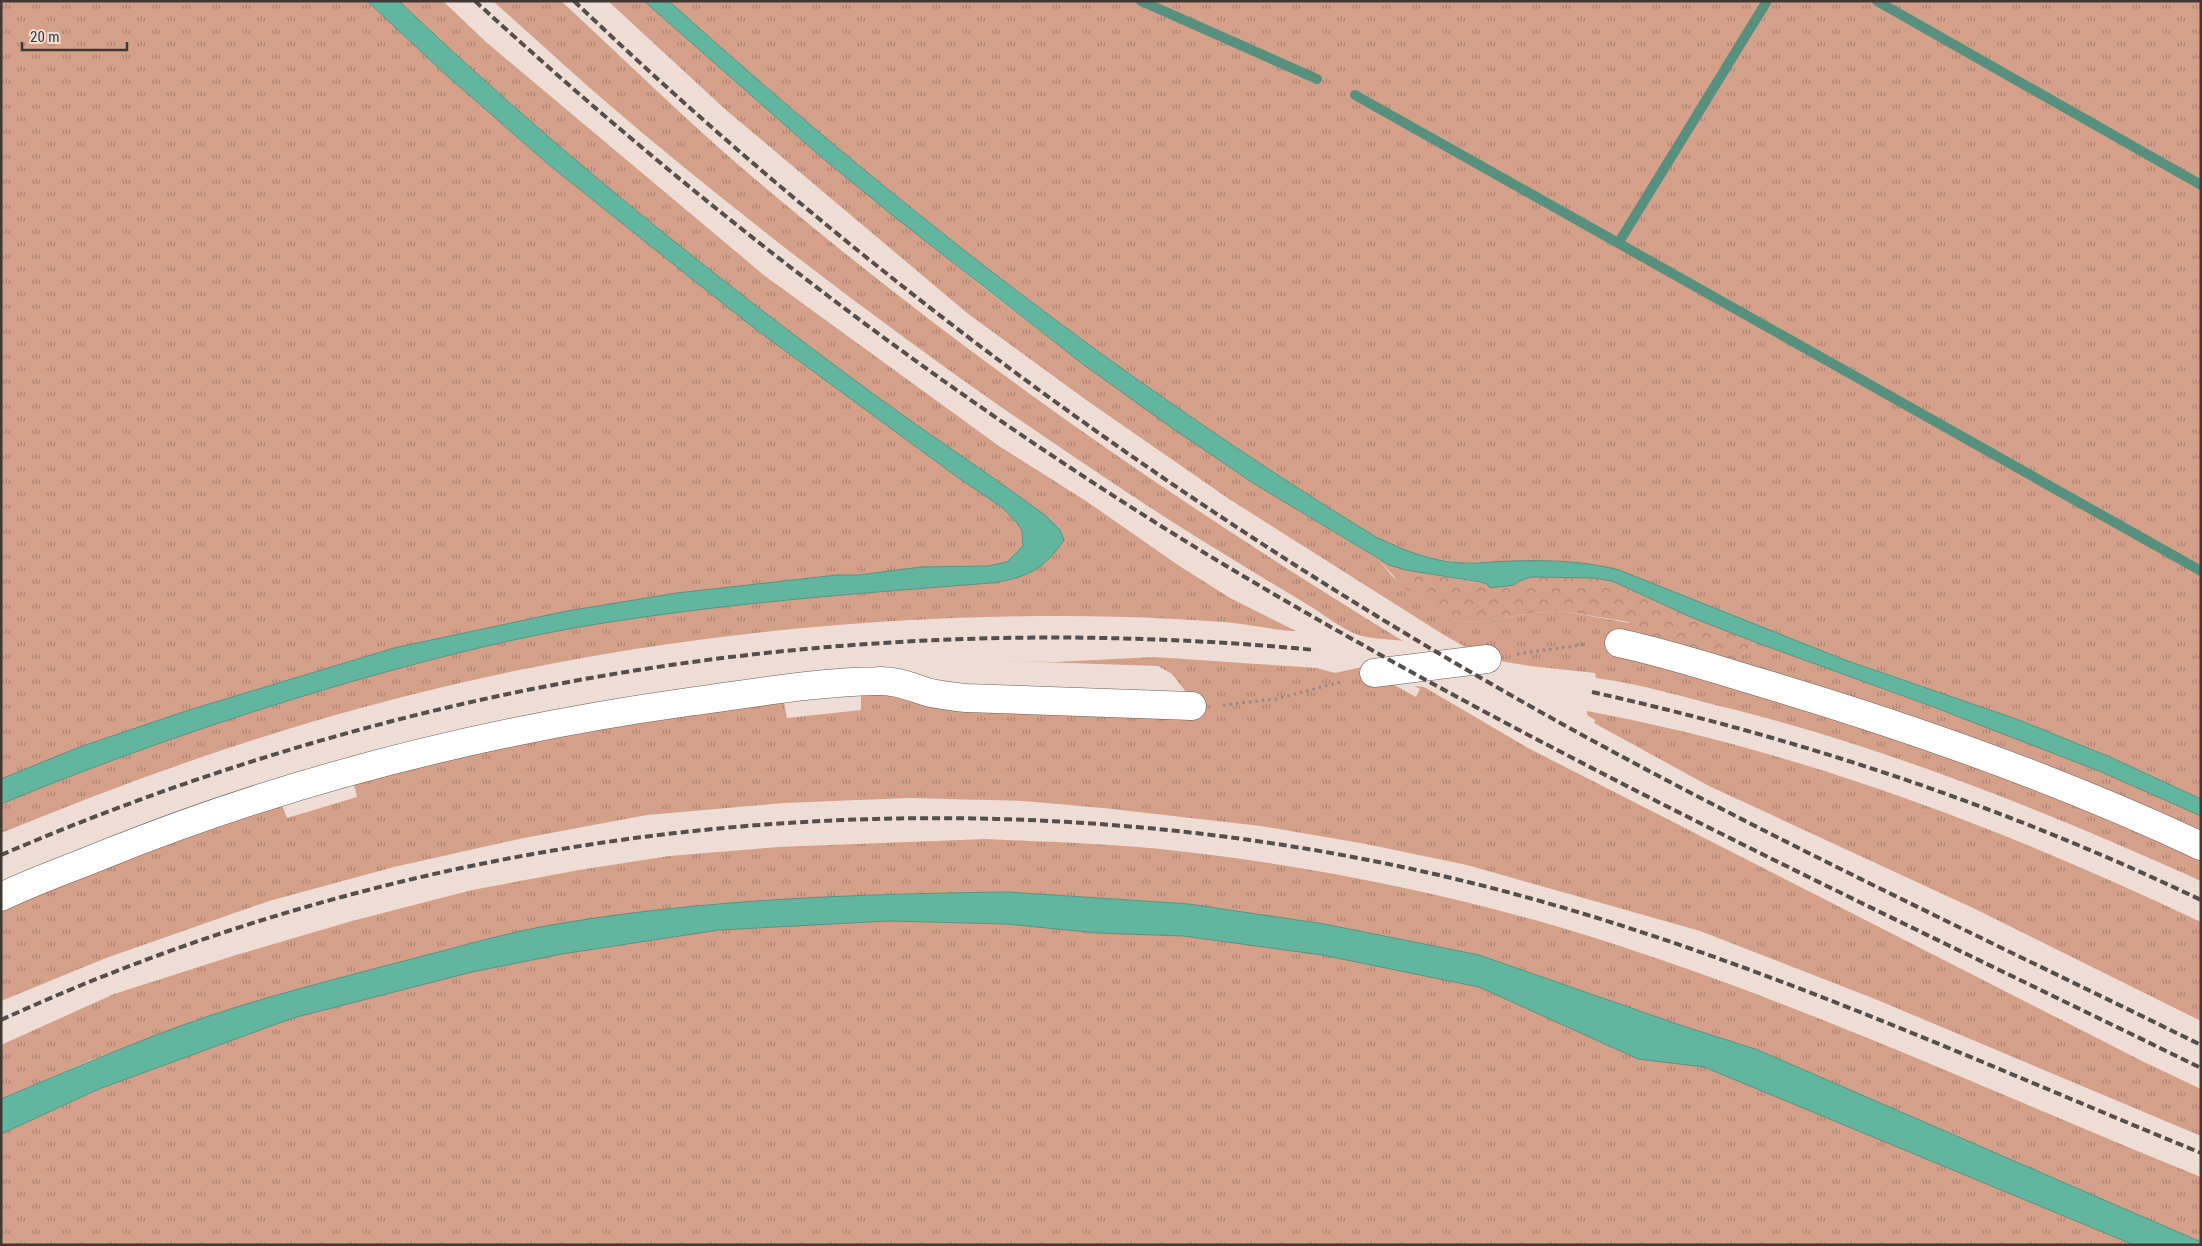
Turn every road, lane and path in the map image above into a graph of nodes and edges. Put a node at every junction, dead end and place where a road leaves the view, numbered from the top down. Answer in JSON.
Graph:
{"nodes":[{"id":1,"x":1619,"y":643,"type":"joint"},
{"id":2,"x":1487,"y":659,"type":"joint"},
{"id":3,"x":1374,"y":673,"type":"joint"},
{"id":4,"x":1192,"y":706,"type":"joint"},
{"id":5,"x":2201,"y":846,"type":"edge"},
{"id":6,"x":1,"y":897,"type":"edge"}],
"edges":[{"from":1,"to":2,"type":"path"},
{"from":1,"to":5,"type":"lane"},
{"from":2,"to":3,"type":"lane"},
{"from":3,"to":4,"type":"path"},
{"from":4,"to":6,"type":"lane"}]}
